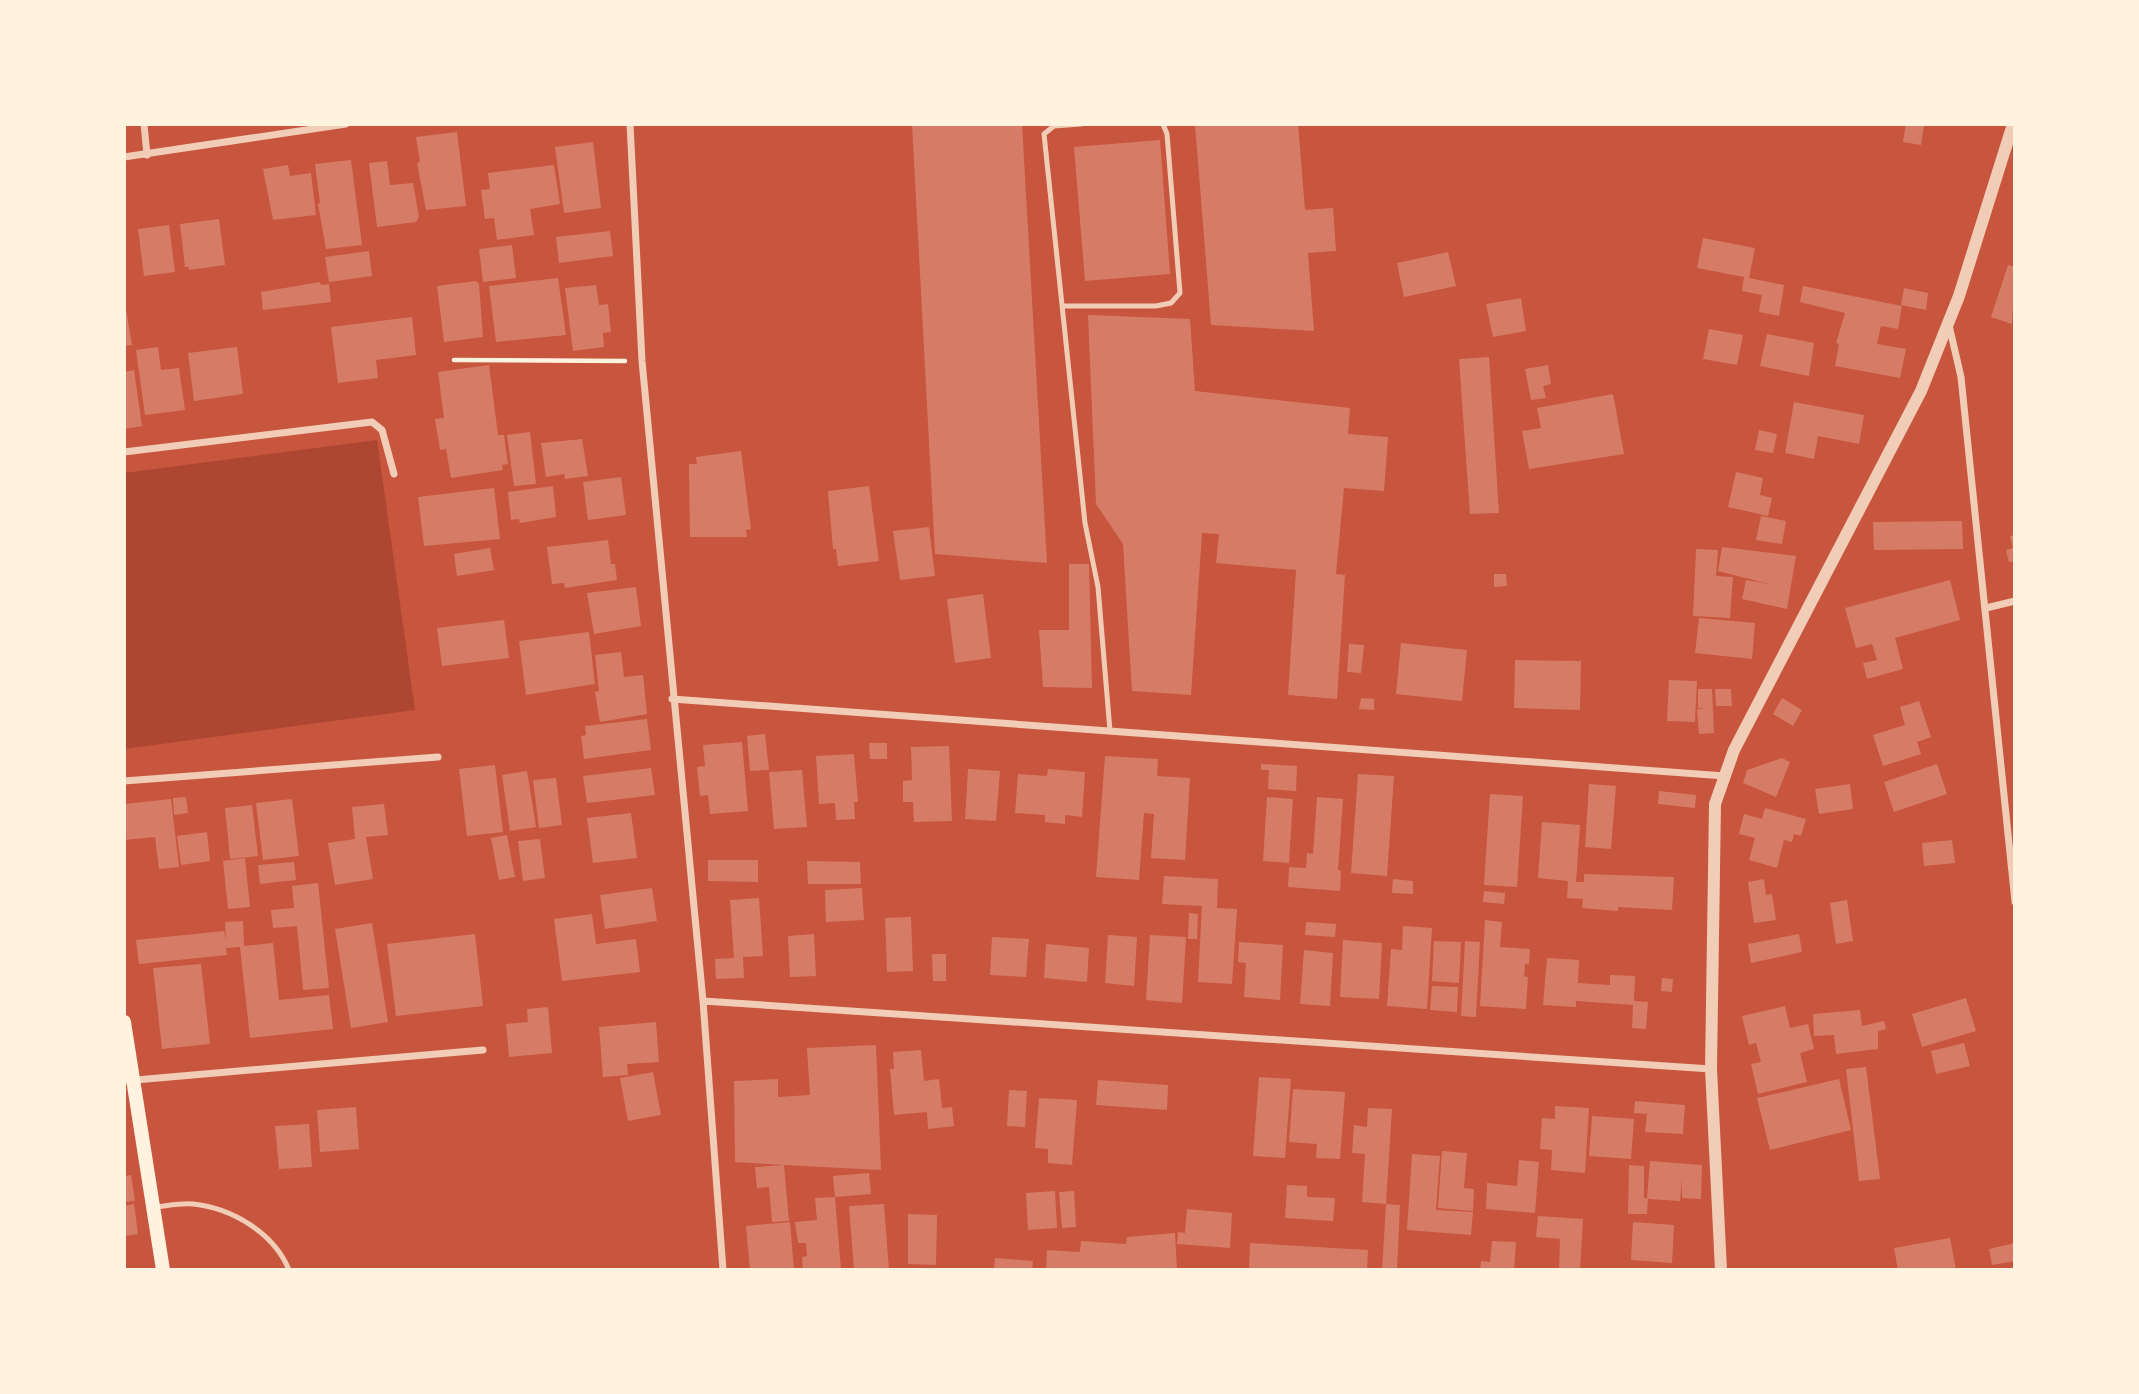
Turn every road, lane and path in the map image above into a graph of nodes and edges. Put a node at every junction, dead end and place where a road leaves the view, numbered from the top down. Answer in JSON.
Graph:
{"nodes":[{"id":1,"x":144,"y":124,"type":"edge"},
{"id":2,"x":346,"y":124,"type":"edge"},
{"id":3,"x":630,"y":124,"type":"edge"},
{"id":4,"x":1081,"y":124,"type":"edge"},
{"id":5,"x":1163,"y":124,"type":"edge"},
{"id":6,"x":2013,"y":124,"type":"edge"},
{"id":7,"x":147,"y":155,"type":"junction"},
{"id":8,"x":124,"y":157,"type":"edge"},
{"id":9,"x":1062,"y":306,"type":"junction"},
{"id":10,"x":1948,"y":321,"type":"junction"},
{"id":11,"x":454,"y":360,"type":"dead end"},
{"id":12,"x":642,"y":361,"type":"junction"},
{"id":13,"x":124,"y":452,"type":"edge"},
{"id":14,"x":394,"y":474,"type":"dead end"},
{"id":15,"x":2015,"y":601,"type":"edge"},
{"id":16,"x":1986,"y":608,"type":"junction"},
{"id":17,"x":672,"y":699,"type":"junction"},
{"id":18,"x":1110,"y":731,"type":"junction"},
{"id":19,"x":438,"y":757,"type":"dead end"},
{"id":20,"x":1725,"y":776,"type":"junction"},
{"id":21,"x":124,"y":781,"type":"edge"},
{"id":22,"x":2015,"y":902,"type":"edge"},
{"id":23,"x":703,"y":1002,"type":"junction"},
{"id":24,"x":124,"y":1022,"type":"edge"},
{"id":25,"x":484,"y":1049,"type":"dead end"},
{"id":26,"x":1711,"y":1069,"type":"junction"},
{"id":27,"x":129,"y":1080,"type":"edge"},
{"id":28,"x":153,"y":1207,"type":"junction"},
{"id":29,"x":163,"y":1270,"type":"edge"},
{"id":30,"x":289,"y":1270,"type":"edge"},
{"id":31,"x":723,"y":1270,"type":"edge"},
{"id":32,"x":1721,"y":1270,"type":"edge"}],
"edges":[{"from":1,"to":7,"type":"street"},
{"from":2,"to":7,"type":"street"},
{"from":3,"to":12,"type":"street"},
{"from":4,"to":9,"type":"lane"},
{"from":5,"to":9,"type":"lane"},
{"from":6,"to":10,"type":"street"},
{"from":7,"to":8,"type":"street"},
{"from":9,"to":18,"type":"lane"},
{"from":10,"to":16,"type":"street"},
{"from":10,"to":20,"type":"street"},
{"from":11,"to":12,"type":"path"},
{"from":12,"to":17,"type":"street"},
{"from":13,"to":14,"type":"street"},
{"from":15,"to":16,"type":"street"},
{"from":16,"to":22,"type":"street"},
{"from":17,"to":18,"type":"street"},
{"from":17,"to":23,"type":"street"},
{"from":18,"to":20,"type":"street"},
{"from":19,"to":21,"type":"street"},
{"from":20,"to":26,"type":"street"},
{"from":23,"to":26,"type":"street"},
{"from":23,"to":31,"type":"street"},
{"from":24,"to":27,"type":"main road"},
{"from":25,"to":27,"type":"street"},
{"from":26,"to":32,"type":"street"},
{"from":27,"to":28,"type":"main road"},
{"from":28,"to":29,"type":"main road"},
{"from":28,"to":30,"type":"lane"}]}
